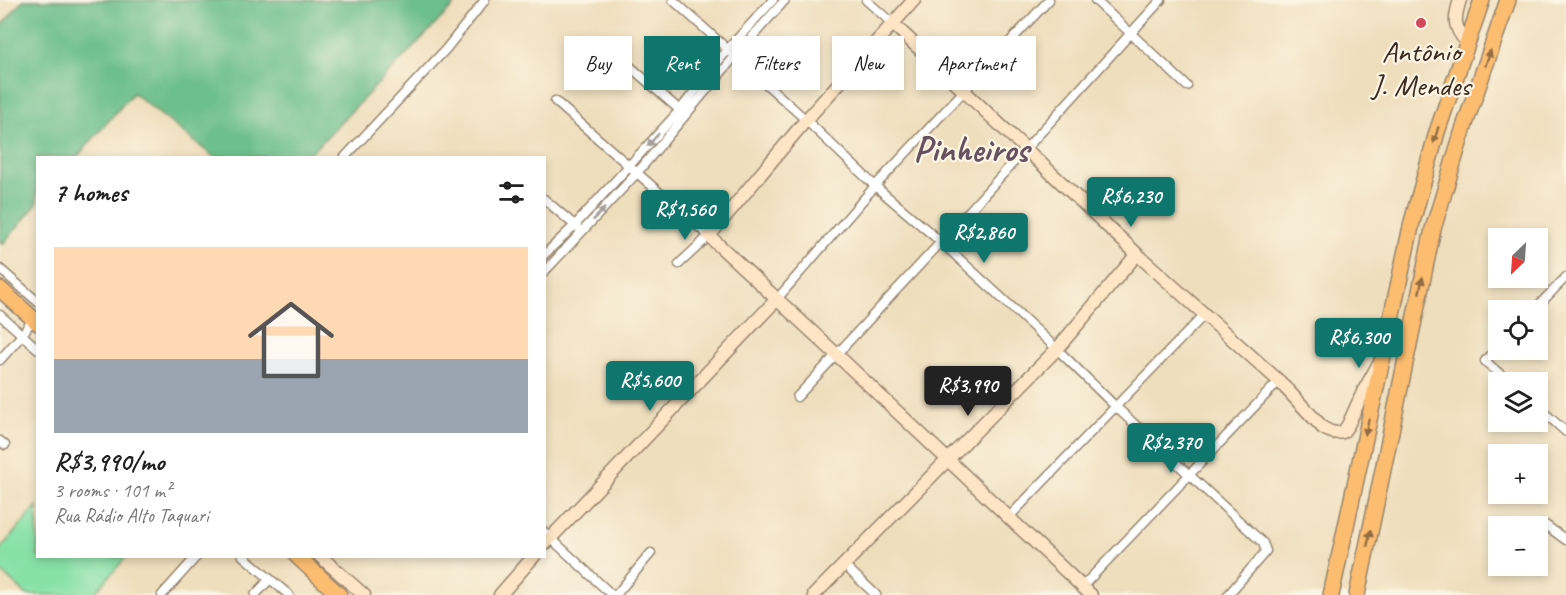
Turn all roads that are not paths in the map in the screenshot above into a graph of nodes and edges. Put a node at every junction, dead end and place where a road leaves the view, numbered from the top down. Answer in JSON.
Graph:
{"nodes":[{"id":1,"x":484,"y":0,"type":"edge"},
{"id":2,"x":673,"y":0,"type":"edge"},
{"id":3,"x":773,"y":0,"type":"edge"},
{"id":4,"x":785,"y":0,"type":"edge"},
{"id":5,"x":866,"y":0,"type":"edge"},
{"id":6,"x":914,"y":0,"type":"edge"},
{"id":7,"x":1048,"y":0,"type":"edge"},
{"id":8,"x":1095,"y":0,"type":"edge"},
{"id":9,"x":1161,"y":0,"type":"edge"},
{"id":10,"x":1460,"y":0,"type":"edge"},
{"id":11,"x":1482,"y":0,"type":"edge"},
{"id":12,"x":1508,"y":0,"type":"edge"},
{"id":13,"x":1515,"y":0,"type":"edge"},
{"id":14,"x":893,"y":24,"type":"junction"},
{"id":15,"x":1498,"y":28,"type":"junction"},
{"id":16,"x":1131,"y":33,"type":"junction"},
{"id":17,"x":745,"y":36,"type":"edge"},
{"id":18,"x":748,"y":36,"type":"edge"},
{"id":19,"x":1014,"y":36,"type":"edge"},
{"id":20,"x":1467,"y":42,"type":"junction"},
{"id":21,"x":916,"y":45,"type":"edge"},
{"id":22,"x":732,"y":52,"type":"joint"},
{"id":23,"x":632,"y":68,"type":"edge"},
{"id":24,"x":1187,"y":86,"type":"dead end"},
{"id":25,"x":773,"y":90,"type":"edge"},
{"id":26,"x":964,"y":90,"type":"joint"},
{"id":27,"x":555,"y":101,"type":"dead end"},
{"id":28,"x":683,"y":113,"type":"junction"},
{"id":29,"x":806,"y":120,"type":"junction"},
{"id":30,"x":1025,"y":149,"type":"junction"},
{"id":31,"x":346,"y":156,"type":"edge"},
{"id":32,"x":629,"y":166,"type":"junction"},
{"id":33,"x":637,"y":173,"type":"junction"},
{"id":34,"x":875,"y":186,"type":"junction"},
{"id":35,"x":546,"y":201,"type":"edge"},
{"id":36,"x":575,"y":225,"type":"junction"},
{"id":37,"x":583,"y":231,"type":"junction"},
{"id":38,"x":709,"y":236,"type":"junction"},
{"id":39,"x":941,"y":243,"type":"junction"},
{"id":40,"x":1137,"y":254,"type":"junction"},
{"id":41,"x":546,"y":263,"type":"edge"},
{"id":42,"x":679,"y":264,"type":"dead end"},
{"id":43,"x":0,"y":269,"type":"edge"},
{"id":44,"x":1566,"y":277,"type":"edge"},
{"id":45,"x":0,"y":289,"type":"edge"},
{"id":46,"x":777,"y":299,"type":"junction"},
{"id":47,"x":36,"y":300,"type":"edge"},
{"id":48,"x":1544,"y":300,"type":"edge"},
{"id":49,"x":1205,"y":314,"type":"junction"},
{"id":50,"x":0,"y":315,"type":"edge"},
{"id":51,"x":36,"y":319,"type":"edge"},
{"id":52,"x":22,"y":335,"type":"junction"},
{"id":53,"x":36,"y":347,"type":"edge"},
{"id":54,"x":1057,"y":349,"type":"junction"},
{"id":55,"x":836,"y":354,"type":"junction"},
{"id":56,"x":1488,"y":358,"type":"edge"},
{"id":57,"x":0,"y":360,"type":"edge"},
{"id":58,"x":1382,"y":360,"type":"junction"},
{"id":59,"x":1498,"y":372,"type":"edge"},
{"id":60,"x":1279,"y":381,"type":"junction"},
{"id":61,"x":796,"y":397,"type":"dead end"},
{"id":62,"x":1116,"y":407,"type":"junction"},
{"id":63,"x":1548,"y":416,"type":"edge"},
{"id":64,"x":1566,"y":432,"type":"edge"},
{"id":65,"x":947,"y":459,"type":"junction"},
{"id":66,"x":1189,"y":475,"type":"junction"},
{"id":67,"x":1009,"y":517,"type":"junction"},
{"id":68,"x":1548,"y":527,"type":"edge"},
{"id":69,"x":547,"y":538,"type":"edge"},
{"id":70,"x":1566,"y":540,"type":"edge"},
{"id":71,"x":651,"y":553,"type":"dead end"},
{"id":72,"x":195,"y":558,"type":"edge"},
{"id":73,"x":245,"y":558,"type":"edge"},
{"id":74,"x":299,"y":558,"type":"edge"},
{"id":75,"x":322,"y":558,"type":"edge"},
{"id":76,"x":532,"y":558,"type":"edge"},
{"id":77,"x":843,"y":564,"type":"junction"},
{"id":78,"x":270,"y":579,"type":"junction"},
{"id":79,"x":351,"y":584,"type":"junction"},
{"id":80,"x":1087,"y":591,"type":"edge"},
{"id":81,"x":167,"y":593,"type":"edge"},
{"id":82,"x":255,"y":595,"type":"edge"},
{"id":83,"x":289,"y":595,"type":"edge"},
{"id":84,"x":341,"y":595,"type":"edge"},
{"id":85,"x":364,"y":595,"type":"edge"},
{"id":86,"x":500,"y":595,"type":"edge"},
{"id":87,"x":614,"y":595,"type":"edge"},
{"id":88,"x":814,"y":595,"type":"edge"},
{"id":89,"x":876,"y":595,"type":"edge"},
{"id":90,"x":1228,"y":595,"type":"edge"},
{"id":91,"x":1331,"y":595,"type":"edge"},
{"id":92,"x":1357,"y":595,"type":"edge"}],
"edges":[{"from":1,"to":31,"type":"street"},
{"from":2,"to":22,"type":"street"},
{"from":3,"to":17,"type":"street"},
{"from":4,"to":18,"type":"street"},
{"from":5,"to":14,"type":"street"},
{"from":6,"to":14,"type":"street"},
{"from":7,"to":19,"type":"street"},
{"from":8,"to":16,"type":"street"},
{"from":9,"to":16,"type":"street"},
{"from":10,"to":20,"type":"street"},
{"from":11,"to":20,"type":"highway"},
{"from":12,"to":15,"type":"highway"},
{"from":13,"to":15,"type":"highway"},
{"from":14,"to":21,"type":"street"},
{"from":14,"to":29,"type":"street"},
{"from":92,"to":15,"type":"highway","one_way":true},
{"from":16,"to":24,"type":"street"},
{"from":16,"to":30,"type":"street"},
{"from":20,"to":58,"type":"highway","one_way":true},
{"from":22,"to":28,"type":"street"},
{"from":23,"to":28,"type":"street"},
{"from":25,"to":29,"type":"street"},
{"from":26,"to":30,"type":"street"},
{"from":26,"to":34,"type":"street"},
{"from":27,"to":32,"type":"street"},
{"from":28,"to":32,"type":"street","one_way":true},
{"from":28,"to":33,"type":"street"},
{"from":29,"to":34,"type":"street"},
{"from":29,"to":38,"type":"street"},
{"from":30,"to":39,"type":"street"},
{"from":30,"to":40,"type":"street"},
{"from":32,"to":33,"type":"street"},
{"from":32,"to":36,"type":"street"},
{"from":37,"to":33,"type":"street","one_way":true},
{"from":33,"to":38,"type":"street"},
{"from":34,"to":39,"type":"street"},
{"from":34,"to":46,"type":"street"},
{"from":35,"to":36,"type":"street"},
{"from":36,"to":37,"type":"street"},
{"from":36,"to":41,"type":"street"},
{"from":37,"to":41,"type":"street"},
{"from":38,"to":42,"type":"street"},
{"from":38,"to":46,"type":"street"},
{"from":39,"to":54,"type":"street"},
{"from":39,"to":55,"type":"street"},
{"from":40,"to":49,"type":"street"},
{"from":40,"to":54,"type":"street"},
{"from":43,"to":47,"type":"street"},
{"from":44,"to":48,"type":"street"},
{"from":45,"to":51,"type":"highway"},
{"from":46,"to":55,"type":"street"},
{"from":46,"to":69,"type":"street"},
{"from":49,"to":60,"type":"street"},
{"from":49,"to":62,"type":"street"},
{"from":50,"to":52,"type":"street"},
{"from":51,"to":52,"type":"street"},
{"from":52,"to":53,"type":"street"},
{"from":52,"to":57,"type":"street"},
{"from":54,"to":62,"type":"street"},
{"from":54,"to":65,"type":"street"},
{"from":55,"to":61,"type":"street"},
{"from":55,"to":65,"type":"street"},
{"from":56,"to":59,"type":"street"},
{"from":58,"to":60,"type":"street"},
{"from":58,"to":91,"type":"highway","one_way":true},
{"from":60,"to":66,"type":"street"},
{"from":62,"to":66,"type":"street"},
{"from":62,"to":67,"type":"street"},
{"from":63,"to":64,"type":"street"},
{"from":65,"to":67,"type":"street"},
{"from":65,"to":77,"type":"street"},
{"from":66,"to":80,"type":"street"},
{"from":66,"to":90,"type":"street"},
{"from":67,"to":80,"type":"street"},
{"from":68,"to":70,"type":"street"},
{"from":69,"to":87,"type":"street"},
{"from":71,"to":87,"type":"street"},
{"from":72,"to":81,"type":"street"},
{"from":73,"to":78,"type":"street"},
{"from":74,"to":84,"type":"highway"},
{"from":75,"to":79,"type":"street"},
{"from":76,"to":86,"type":"street"},
{"from":77,"to":88,"type":"street"},
{"from":77,"to":89,"type":"street"},
{"from":78,"to":82,"type":"street"},
{"from":78,"to":83,"type":"street"},
{"from":79,"to":84,"type":"street"},
{"from":79,"to":85,"type":"street"}]}
